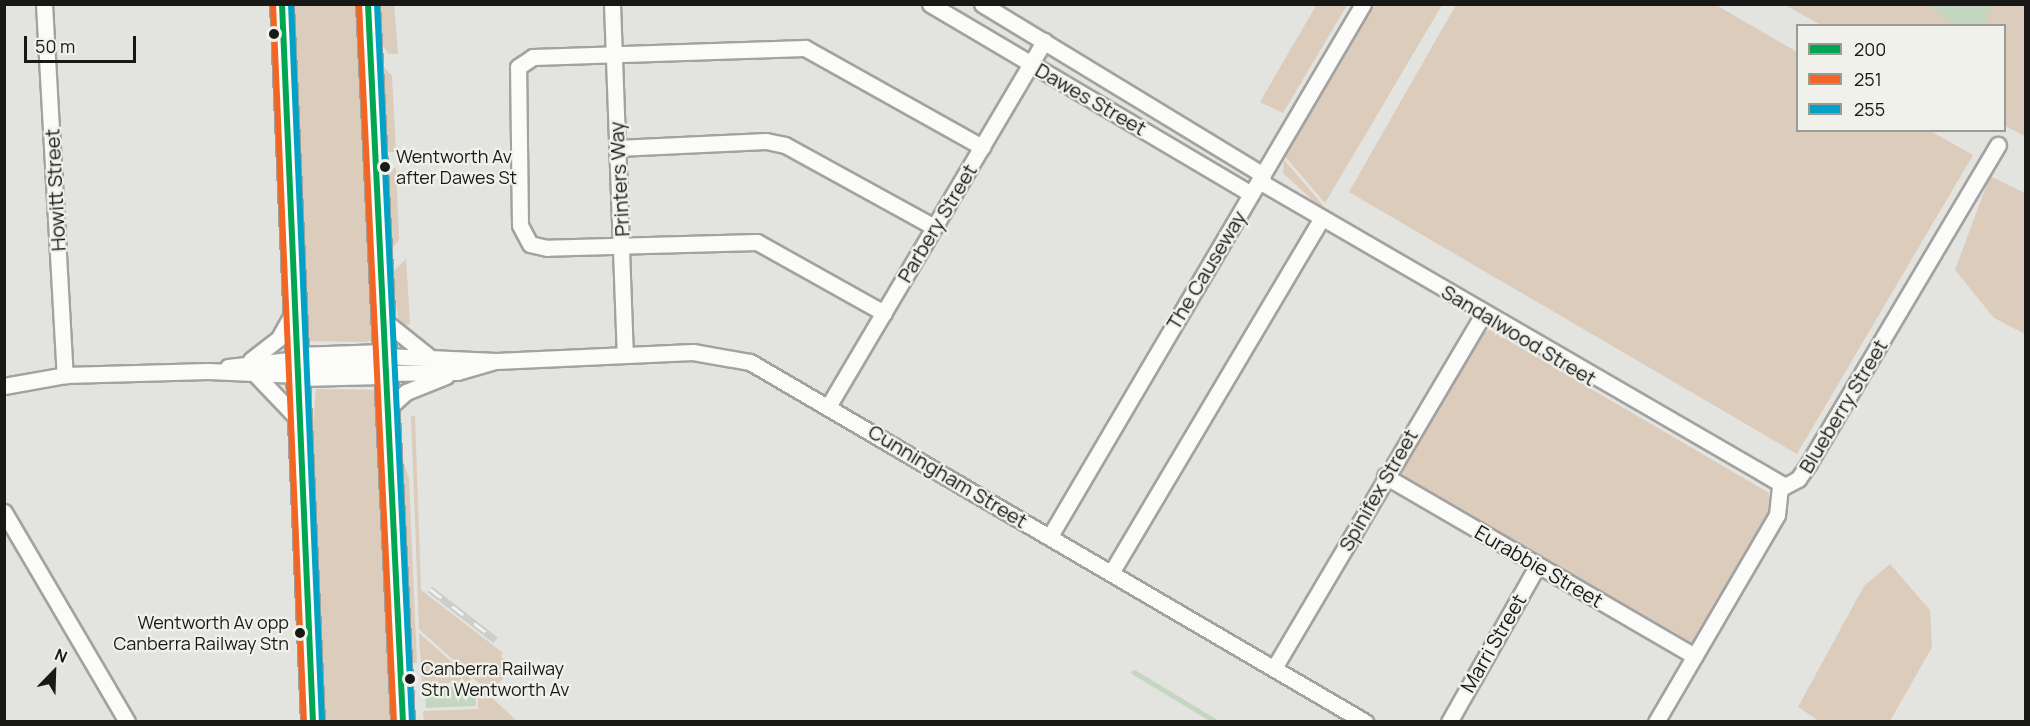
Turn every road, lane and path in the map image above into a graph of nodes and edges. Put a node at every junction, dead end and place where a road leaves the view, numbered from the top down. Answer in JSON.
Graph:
{"nodes":[{"id":1,"x":44,"y":4,"type":"edge"},
{"id":2,"x":282,"y":4,"type":"edge"},
{"id":3,"x":368,"y":4,"type":"edge"},
{"id":4,"x":612,"y":4,"type":"edge"},
{"id":5,"x":930,"y":4,"type":"edge"},
{"id":6,"x":982,"y":4,"type":"edge"},
{"id":7,"x":1363,"y":4,"type":"edge"},
{"id":8,"x":1044,"y":41,"type":"junction"},
{"id":9,"x":614,"y":54,"type":"junction"},
{"id":10,"x":1031,"y":64,"type":"junction"},
{"id":11,"x":1998,"y":145,"type":"dead end"},
{"id":12,"x":982,"y":147,"type":"junction"},
{"id":13,"x":617,"y":148,"type":"junction"},
{"id":14,"x":1258,"y":183,"type":"junction"},
{"id":15,"x":1322,"y":218,"type":"junction"},
{"id":16,"x":934,"y":227,"type":"junction"},
{"id":17,"x":622,"y":246,"type":"junction"},
{"id":18,"x":296,"y":308,"type":"junction"},
{"id":19,"x":884,"y":312,"type":"junction"},
{"id":20,"x":1484,"y":313,"type":"junction"},
{"id":21,"x":382,"y":319,"type":"junction"},
{"id":22,"x":625,"y":354,"type":"junction"},
{"id":23,"x":428,"y":356,"type":"junction"},
{"id":24,"x":495,"y":361,"type":"junction"},
{"id":25,"x":237,"y":365,"type":"junction"},
{"id":26,"x":384,"y":365,"type":"junction"},
{"id":27,"x":298,"y":367,"type":"junction"},
{"id":28,"x":208,"y":371,"type":"junction"},
{"id":29,"x":457,"y":372,"type":"junction"},
{"id":30,"x":254,"y":374,"type":"junction"},
{"id":31,"x":65,"y":375,"type":"junction"},
{"id":32,"x":4,"y":386,"type":"edge"},
{"id":33,"x":829,"y":405,"type":"junction"},
{"id":34,"x":385,"y":411,"type":"junction"},
{"id":35,"x":300,"y":423,"type":"junction"},
{"id":36,"x":1385,"y":476,"type":"junction"},
{"id":37,"x":1780,"y":486,"type":"junction"},
{"id":38,"x":4,"y":512,"type":"edge"},
{"id":39,"x":1050,"y":536,"type":"junction"},
{"id":40,"x":1538,"y":565,"type":"junction"},
{"id":41,"x":1111,"y":573,"type":"junction"},
{"id":42,"x":1694,"y":656,"type":"junction"},
{"id":43,"x":1274,"y":668,"type":"junction"},
{"id":44,"x":127,"y":722,"type":"edge"},
{"id":45,"x":313,"y":722,"type":"edge"},
{"id":46,"x":403,"y":722,"type":"edge"},
{"id":47,"x":1365,"y":722,"type":"edge"},
{"id":48,"x":1449,"y":722,"type":"edge"},
{"id":49,"x":1656,"y":722,"type":"edge"}],
"edges":[{"from":1,"to":31,"type":"street","name":"Howitt Street"},
{"from":2,"to":18,"type":"main road"},
{"from":3,"to":21,"type":"main road"},
{"from":4,"to":9,"type":"street","name":"Printers Way"},
{"from":5,"to":10,"type":"street","name":"Dawes Street"},
{"from":6,"to":8,"type":"street","name":"Dawes Street"},
{"from":7,"to":14,"type":"street","name":"The Causeway"},
{"from":8,"to":10,"type":"street","name":"Parbery Street"},
{"from":8,"to":14,"type":"street","name":"Dawes Street"},
{"from":9,"to":12,"type":"street"},
{"from":9,"to":13,"type":"street","name":"Printers Way"},
{"from":9,"to":17,"type":"street"},
{"from":10,"to":12,"type":"street","name":"Parbery Street"},
{"from":10,"to":14,"type":"street","name":"Dawes Street"},
{"from":11,"to":37,"type":"street","name":"Blueberry Street"},
{"from":12,"to":16,"type":"street","name":"Parbery Street"},
{"from":13,"to":16,"type":"street"},
{"from":13,"to":17,"type":"street","name":"Printers Way"},
{"from":14,"to":15,"type":"street","name":"Sandalwood Street"},
{"from":14,"to":39,"type":"street","name":"The Causeway"},
{"from":15,"to":20,"type":"street","name":"Sandalwood Street"},
{"from":15,"to":41,"type":"street"},
{"from":16,"to":19,"type":"street","name":"Parbery Street"},
{"from":17,"to":19,"type":"street"},
{"from":17,"to":22,"type":"street","name":"Printers Way"},
{"from":18,"to":25,"type":"street","name":"Cunningham Street"},
{"from":18,"to":27,"type":"main road"},
{"from":19,"to":33,"type":"street","name":"Parbery Street"},
{"from":20,"to":36,"type":"street","name":"Spinifex Street"},
{"from":20,"to":37,"type":"street","name":"Sandalwood Street"},
{"from":21,"to":23,"type":"street"},
{"from":21,"to":26,"type":"main road"},
{"from":22,"to":24,"type":"street","name":"Cunningham Street"},
{"from":22,"to":33,"type":"street","name":"Cunningham Street"},
{"from":23,"to":24,"type":"street","name":"Cunningham Street"},
{"from":23,"to":26,"type":"street","name":"Cunningham Street"},
{"from":24,"to":29,"type":"street","name":"Cunningham Street"},
{"from":25,"to":27,"type":"street","name":"Cunningham Street"},
{"from":25,"to":28,"type":"street","name":"Cunningham Street"},
{"from":26,"to":27,"type":"main road","name":"Cunningham Street"},
{"from":26,"to":29,"type":"street","name":"Cunningham Street"},
{"from":26,"to":34,"type":"main road"},
{"from":27,"to":30,"type":"street","name":"Cunningham Street"},
{"from":27,"to":35,"type":"main road"},
{"from":28,"to":30,"type":"street","name":"Cunningham Street"},
{"from":28,"to":31,"type":"street","name":"Cunningham Street"},
{"from":29,"to":34,"type":"street","name":"Cunningham Street"},
{"from":30,"to":35,"type":"street"},
{"from":31,"to":32,"type":"street","name":"Cunningham Street"},
{"from":33,"to":39,"type":"street","name":"Cunningham Street"},
{"from":34,"to":46,"type":"main road"},
{"from":35,"to":45,"type":"main road"},
{"from":36,"to":40,"type":"street","name":"Eurabbie Street"},
{"from":36,"to":43,"type":"street","name":"Spinifex Street"},
{"from":37,"to":42,"type":"street","name":"Blueberry Street"},
{"from":38,"to":44,"type":"street"},
{"from":39,"to":41,"type":"street","name":"Cunningham Street"},
{"from":40,"to":42,"type":"street","name":"Eurabbie Street"},
{"from":40,"to":48,"type":"street","name":"Marri Street"},
{"from":41,"to":43,"type":"street","name":"Cunningham Street"},
{"from":42,"to":49,"type":"street","name":"Blueberry Street"},
{"from":43,"to":47,"type":"street","name":"Cunningham Street"}]}
